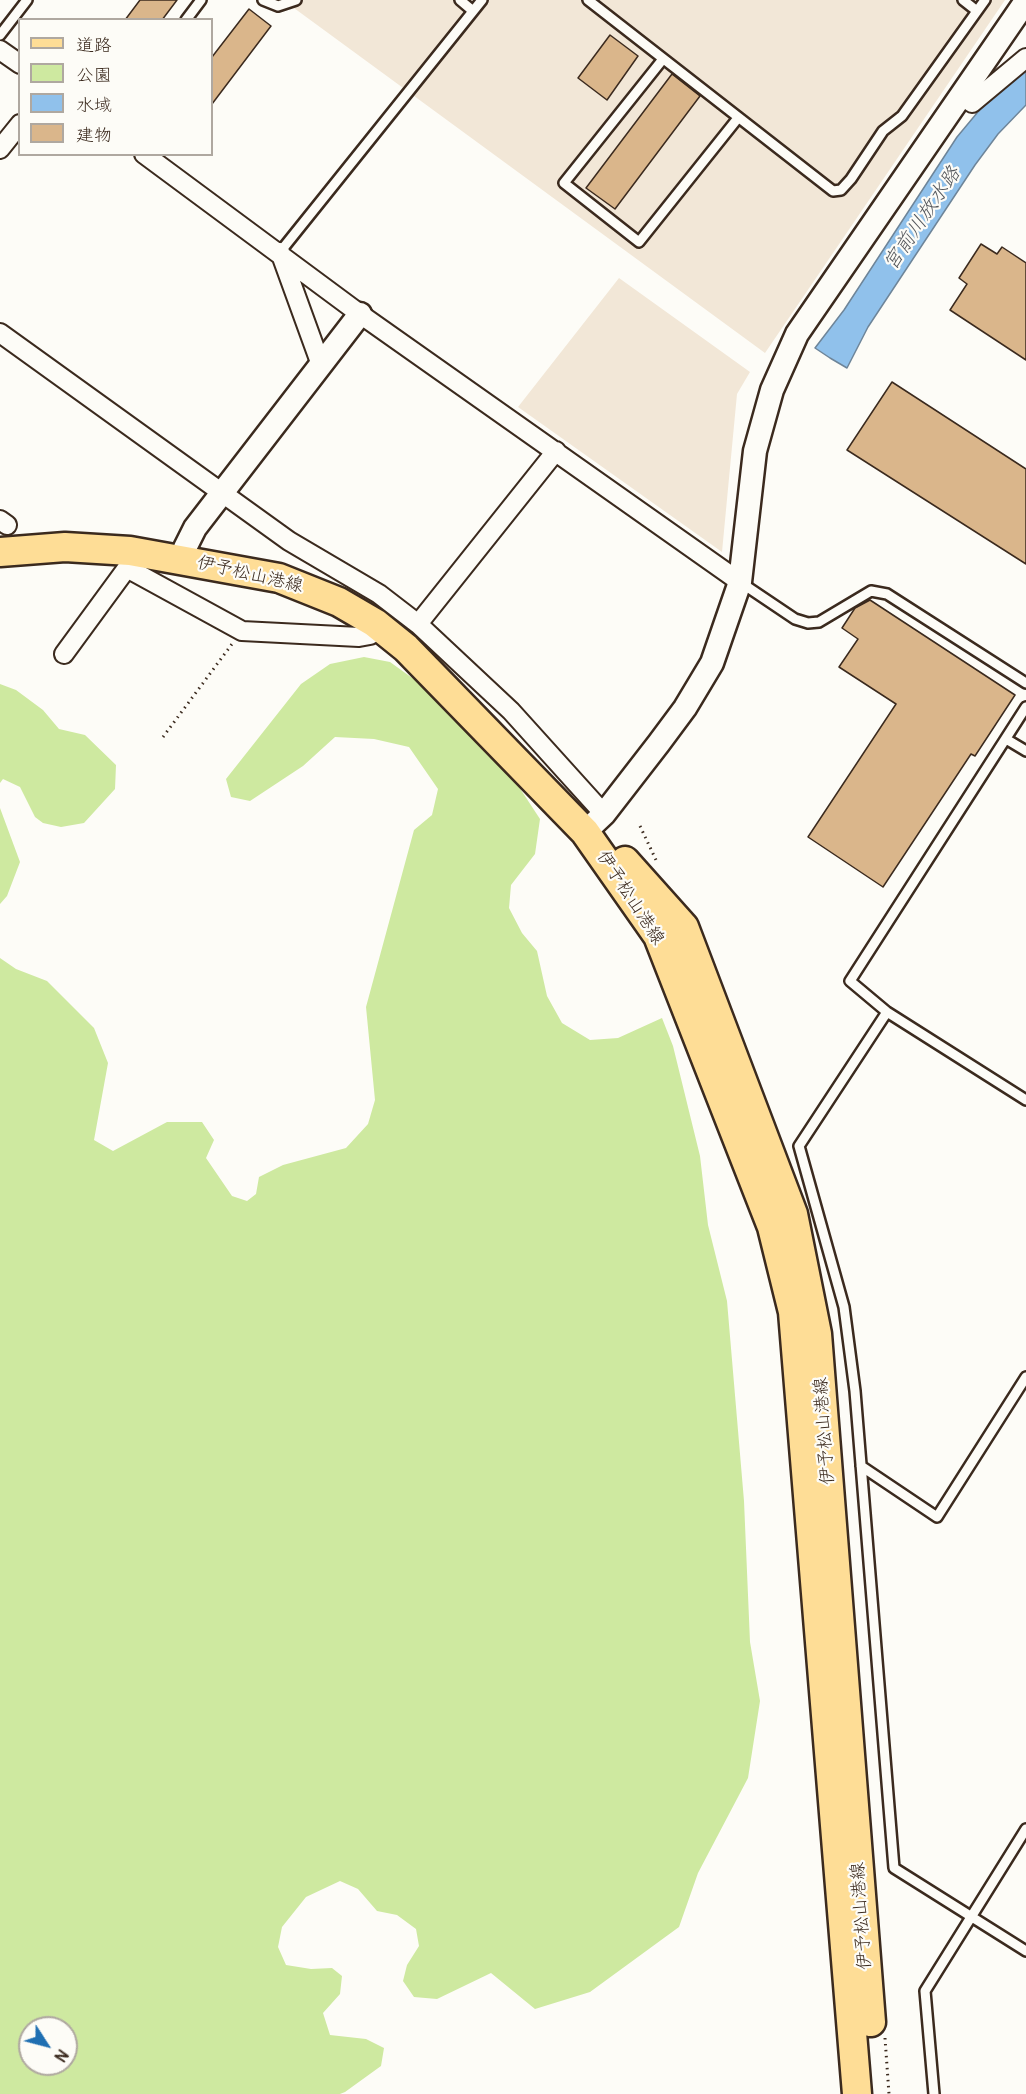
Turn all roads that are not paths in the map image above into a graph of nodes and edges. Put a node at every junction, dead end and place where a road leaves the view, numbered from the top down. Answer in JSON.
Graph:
{"nodes":[{"id":1,"x":27,"y":0,"type":"edge"},
{"id":2,"x":201,"y":0,"type":"edge"},
{"id":3,"x":263,"y":0,"type":"edge"},
{"id":4,"x":296,"y":0,"type":"edge"},
{"id":5,"x":460,"y":0,"type":"edge"},
{"id":6,"x":482,"y":0,"type":"edge"},
{"id":7,"x":588,"y":0,"type":"edge"},
{"id":8,"x":963,"y":0,"type":"edge"},
{"id":9,"x":985,"y":0,"type":"edge"},
{"id":10,"x":1026,"y":1,"type":"edge"},
{"id":11,"x":473,"y":11,"type":"junction"},
{"id":12,"x":977,"y":11,"type":"junction"},
{"id":13,"x":188,"y":18,"type":"edge"},
{"id":14,"x":0,"y":34,"type":"edge"},
{"id":15,"x":0,"y":50,"type":"edge"},
{"id":16,"x":1026,"y":58,"type":"edge"},
{"id":17,"x":663,"y":59,"type":"junction"},
{"id":18,"x":18,"y":63,"type":"edge"},
{"id":19,"x":962,"y":95,"type":"junction"},
{"id":20,"x":738,"y":118,"type":"junction"},
{"id":21,"x":18,"y":126,"type":"edge"},
{"id":22,"x":0,"y":149,"type":"edge"},
{"id":23,"x":147,"y":156,"type":"edge"},
{"id":24,"x":280,"y":252,"type":"junction"},
{"id":25,"x":360,"y":314,"type":"junction"},
{"id":26,"x":0,"y":333,"type":"edge"},
{"id":27,"x":321,"y":365,"type":"junction"},
{"id":28,"x":556,"y":451,"type":"junction"},
{"id":29,"x":221,"y":494,"type":"junction"},
{"id":30,"x":0,"y":552,"type":"edge"},
{"id":31,"x":129,"y":559,"type":"junction"},
{"id":32,"x":184,"y":560,"type":"junction"},
{"id":33,"x":740,"y":582,"type":"junction"},
{"id":34,"x":418,"y":624,"type":"junction"},
{"id":35,"x":380,"y":628,"type":"junction"},
{"id":36,"x":64,"y":654,"type":"dead end"},
{"id":37,"x":1026,"y":683,"type":"edge"},
{"id":38,"x":1026,"y":707,"type":"edge"},
{"id":39,"x":1006,"y":739,"type":"junction"},
{"id":40,"x":1026,"y":751,"type":"edge"},
{"id":41,"x":595,"y":823,"type":"junction"},
{"id":42,"x":887,"y":1012,"type":"junction"},
{"id":43,"x":1026,"y":1100,"type":"edge"},
{"id":44,"x":1026,"y":1377,"type":"edge"},
{"id":45,"x":861,"y":1466,"type":"junction"},
{"id":46,"x":1026,"y":1829,"type":"edge"},
{"id":47,"x":970,"y":1917,"type":"junction"},
{"id":48,"x":1026,"y":1950,"type":"edge"},
{"id":49,"x":857,"y":2094,"type":"edge"},
{"id":50,"x":876,"y":2094,"type":"edge"},
{"id":51,"x":934,"y":2094,"type":"edge"}],
"edges":[{"from":1,"to":14,"type":"lane"},
{"from":2,"to":13,"type":"lane"},
{"from":3,"to":4,"type":"lane"},
{"from":5,"to":11,"type":"lane"},
{"from":6,"to":11,"type":"lane"},
{"from":7,"to":17,"type":"lane"},
{"from":8,"to":12,"type":"lane"},
{"from":9,"to":12,"type":"lane"},
{"from":10,"to":19,"type":"street"},
{"from":11,"to":24,"type":"lane"},
{"from":12,"to":20,"type":"lane"},
{"from":15,"to":18,"type":"street"},
{"from":16,"to":19,"type":"street"},
{"from":17,"to":20,"type":"lane"},
{"from":17,"to":20,"type":"lane"},
{"from":19,"to":33,"type":"street"},
{"from":21,"to":22,"type":"street"},
{"from":23,"to":24,"type":"street"},
{"from":24,"to":25,"type":"street"},
{"from":24,"to":27,"type":"street"},
{"from":25,"to":27,"type":"street"},
{"from":25,"to":28,"type":"street"},
{"from":26,"to":29,"type":"street"},
{"from":27,"to":29,"type":"street"},
{"from":28,"to":33,"type":"street"},
{"from":28,"to":34,"type":"street"},
{"from":29,"to":32,"type":"street"},
{"from":29,"to":34,"type":"street"},
{"from":30,"to":31,"type":"main road","name":"伊予松山港線"},
{"from":31,"to":32,"type":"main road","name":"伊予松山港線"},
{"from":31,"to":35,"type":"street"},
{"from":31,"to":36,"type":"street"},
{"from":32,"to":35,"type":"main road","name":"伊予松山港線"},
{"from":33,"to":37,"type":"lane"},
{"from":33,"to":41,"type":"street"},
{"from":34,"to":41,"type":"street"},
{"from":35,"to":41,"type":"main road","name":"伊予松山港線"},
{"from":38,"to":39,"type":"lane"},
{"from":39,"to":40,"type":"lane"},
{"from":39,"to":42,"type":"lane"},
{"from":41,"to":49,"type":"main road","name":"伊予松山港線"},
{"from":41,"to":50,"type":"main road","name":"伊予松山港線"},
{"from":42,"to":43,"type":"lane"},
{"from":42,"to":45,"type":"lane"},
{"from":44,"to":45,"type":"lane"},
{"from":45,"to":47,"type":"lane"},
{"from":46,"to":47,"type":"lane"},
{"from":47,"to":48,"type":"lane"},
{"from":47,"to":51,"type":"lane"}]}
